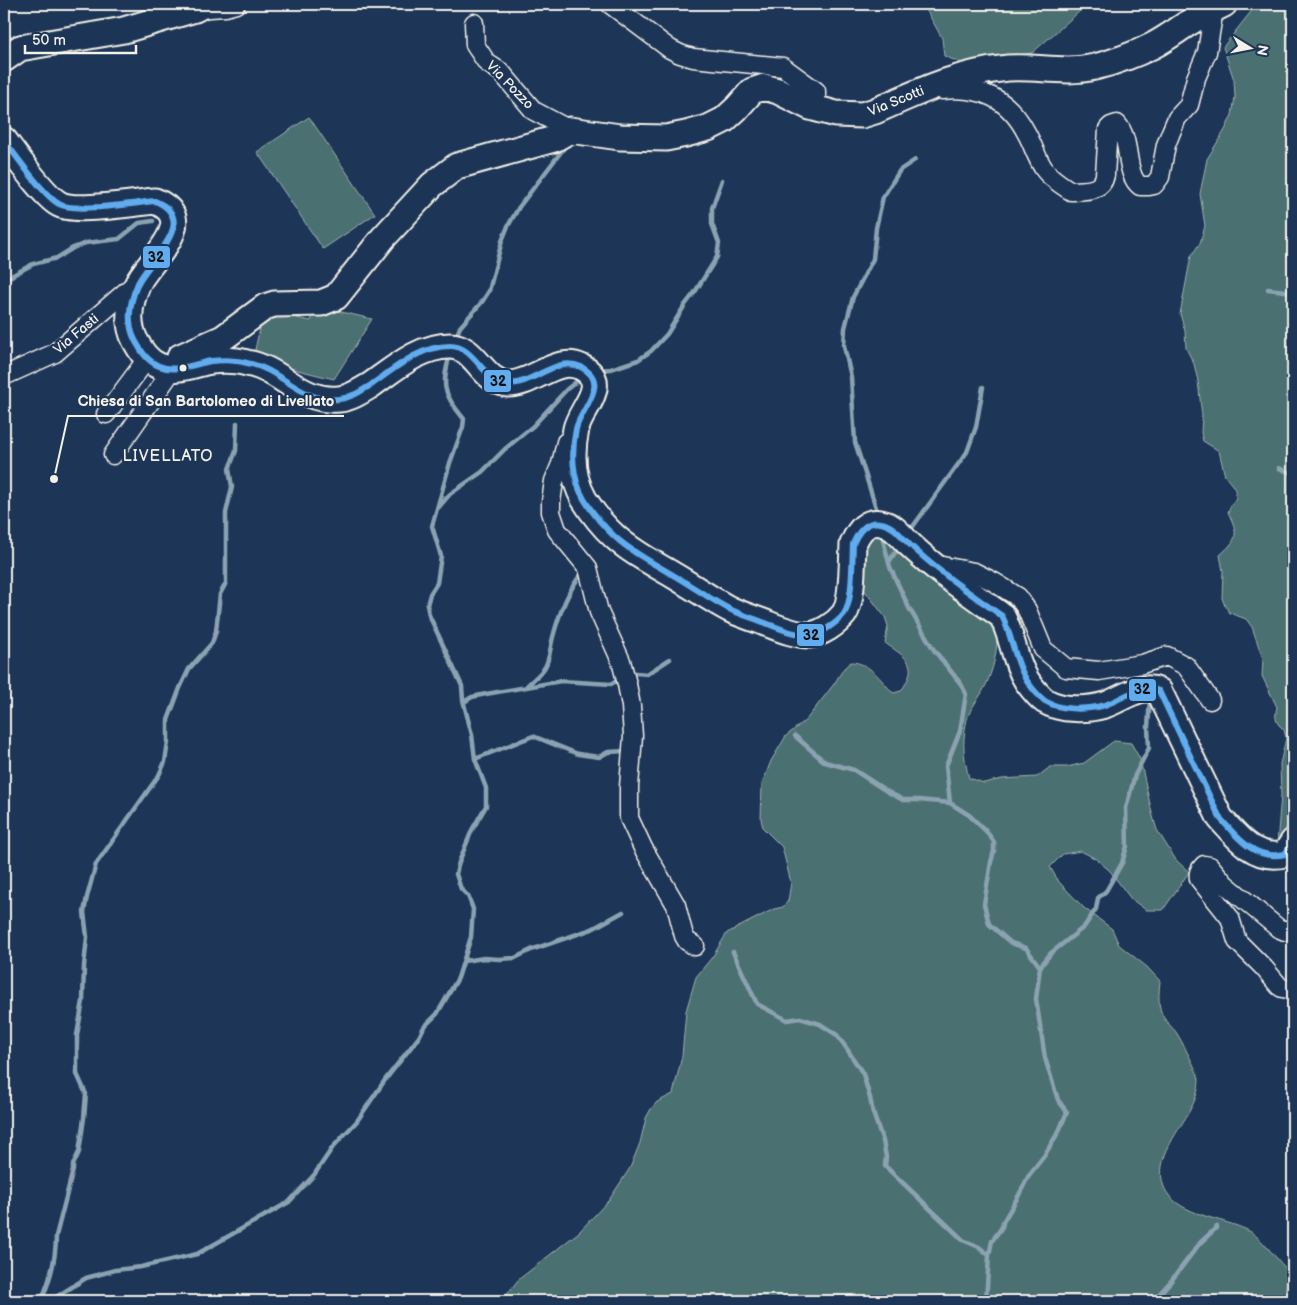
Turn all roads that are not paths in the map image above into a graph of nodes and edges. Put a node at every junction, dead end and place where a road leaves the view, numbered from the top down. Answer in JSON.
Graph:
{"nodes":[{"id":1,"x":236,"y":4,"type":"edge"},
{"id":2,"x":610,"y":4,"type":"edge"},
{"id":3,"x":200,"y":6,"type":"edge"},
{"id":4,"x":1219,"y":6,"type":"edge"},
{"id":5,"x":474,"y":23,"type":"dead end"},
{"id":6,"x":4,"y":59,"type":"edge"},
{"id":7,"x":916,"y":93,"type":"junction"},
{"id":8,"x":810,"y":107,"type":"junction"},
{"id":9,"x":570,"y":130,"type":"junction"},
{"id":10,"x":4,"y":140,"type":"edge"},
{"id":11,"x":140,"y":280,"type":"junction"},
{"id":12,"x":160,"y":365,"type":"junction"},
{"id":13,"x":4,"y":376,"type":"edge"},
{"id":14,"x":106,"y":414,"type":"dead end"},
{"id":15,"x":576,"y":427,"type":"junction"},
{"id":16,"x":113,"y":455,"type":"dead end"},
{"id":17,"x":929,"y":563,"type":"junction"},
{"id":18,"x":1210,"y":700,"type":"dead end"},
{"id":19,"x":1291,"y":854,"type":"edge"},
{"id":20,"x":1293,"y":928,"type":"edge"},
{"id":21,"x":695,"y":946,"type":"dead end"},
{"id":22,"x":1293,"y":990,"type":"edge"}],
"edges":[{"from":1,"to":3,"type":"street"},
{"from":2,"to":8,"type":"street"},
{"from":3,"to":6,"type":"street"},
{"from":4,"to":7,"type":"street","name":"Via Scotti"},
{"from":4,"to":7,"type":"street"},
{"from":5,"to":9,"type":"street","name":"Via Pozzo"},
{"from":7,"to":8,"type":"street","name":"Via Scotti"},
{"from":8,"to":9,"type":"street","name":"Via Scotti"},
{"from":9,"to":12,"type":"street"},
{"from":10,"to":11,"type":"street"},
{"from":11,"to":12,"type":"street"},
{"from":11,"to":13,"type":"street","name":"Via Fasti"},
{"from":12,"to":14,"type":"street"},
{"from":12,"to":15,"type":"street"},
{"from":12,"to":16,"type":"street"},
{"from":15,"to":17,"type":"street"},
{"from":15,"to":21,"type":"street"},
{"from":17,"to":18,"type":"street"},
{"from":17,"to":19,"type":"street"},
{"from":20,"to":22,"type":"street"}]}
